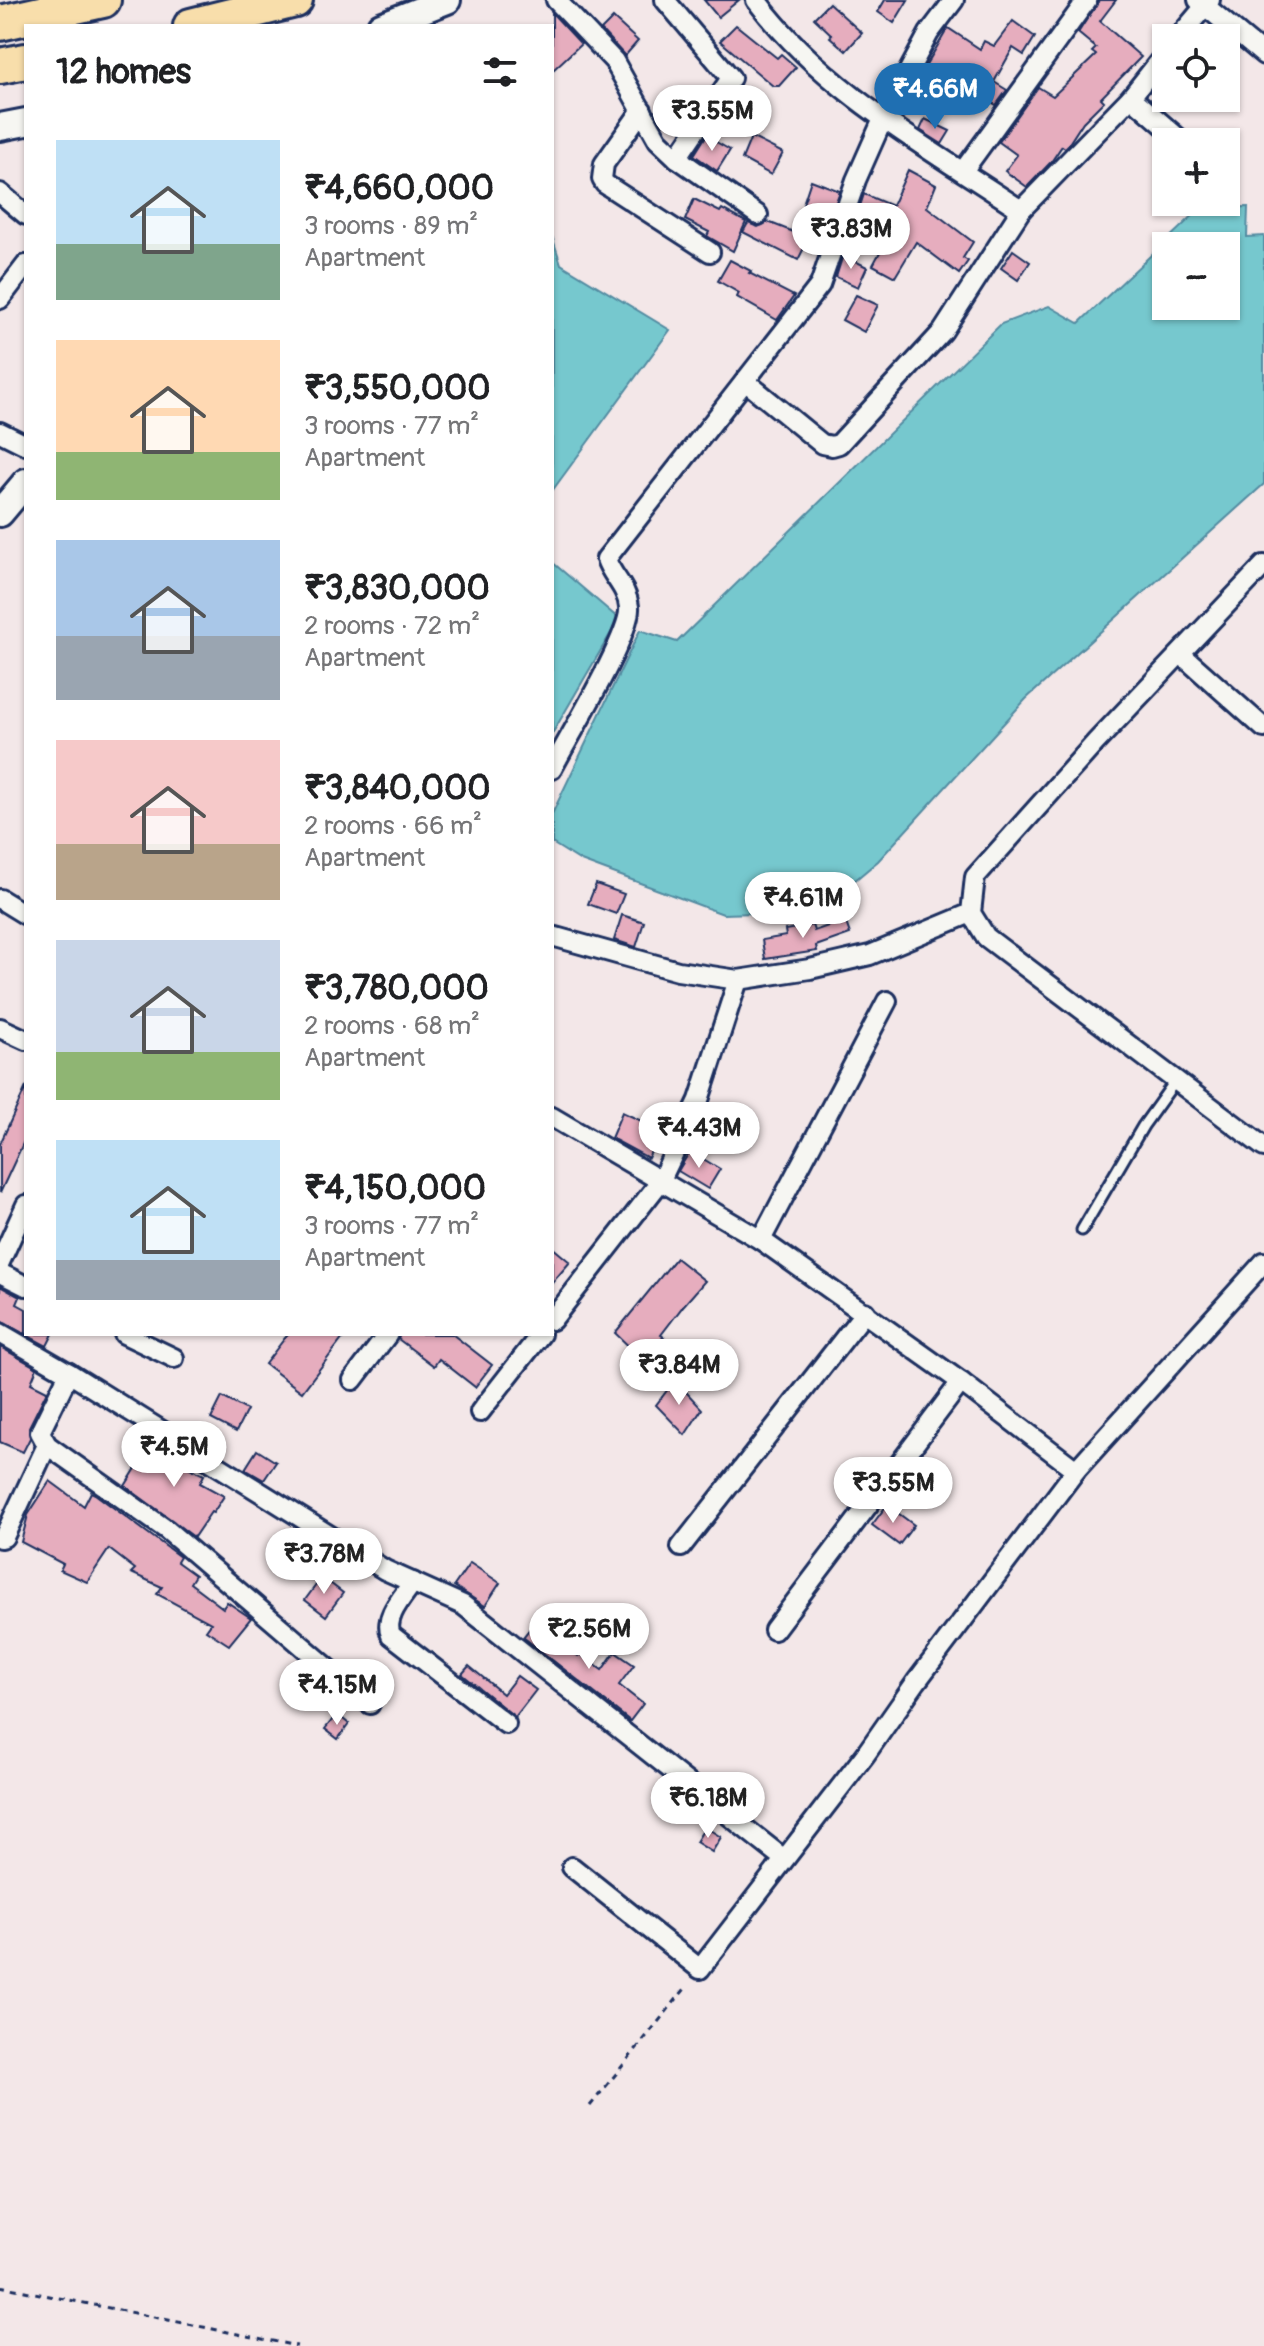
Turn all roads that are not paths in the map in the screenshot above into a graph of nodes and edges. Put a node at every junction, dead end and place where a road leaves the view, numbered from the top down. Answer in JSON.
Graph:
{"nodes":[{"id":1,"x":103,"y":0,"type":"edge"},
{"id":2,"x":295,"y":0,"type":"edge"},
{"id":3,"x":447,"y":0,"type":"edge"},
{"id":4,"x":556,"y":0,"type":"edge"},
{"id":5,"x":665,"y":0,"type":"edge"},
{"id":6,"x":756,"y":0,"type":"edge"},
{"id":7,"x":954,"y":0,"type":"edge"},
{"id":8,"x":1087,"y":0,"type":"edge"},
{"id":9,"x":1204,"y":2,"type":"edge"},
{"id":10,"x":393,"y":22,"type":"edge"},
{"id":11,"x":0,"y":23,"type":"edge"},
{"id":12,"x":199,"y":24,"type":"edge"},
{"id":13,"x":1188,"y":24,"type":"edge"},
{"id":14,"x":1264,"y":55,"type":"edge"},
{"id":15,"x":24,"y":61,"type":"edge"},
{"id":16,"x":0,"y":66,"type":"edge"},
{"id":17,"x":1152,"y":71,"type":"edge"},
{"id":18,"x":1131,"y":97,"type":"junction"},
{"id":19,"x":642,"y":110,"type":"junction"},
{"id":20,"x":883,"y":119,"type":"junction"},
{"id":21,"x":24,"y":122,"type":"edge"},
{"id":22,"x":0,"y":127,"type":"edge"},
{"id":23,"x":1167,"y":128,"type":"edge"},
{"id":24,"x":677,"y":158,"type":"junction"},
{"id":25,"x":963,"y":171,"type":"junction"},
{"id":26,"x":0,"y":193,"type":"edge"},
{"id":27,"x":1021,"y":210,"type":"junction"},
{"id":28,"x":24,"y":213,"type":"edge"},
{"id":29,"x":758,"y":215,"type":"dead end"},
{"id":30,"x":710,"y":252,"type":"dead end"},
{"id":31,"x":24,"y":268,"type":"edge"},
{"id":32,"x":0,"y":299,"type":"edge"},
{"id":33,"x":745,"y":381,"type":"junction"},
{"id":34,"x":0,"y":432,"type":"edge"},
{"id":35,"x":24,"y":444,"type":"edge"},
{"id":36,"x":24,"y":484,"type":"edge"},
{"id":37,"x":0,"y":513,"type":"edge"},
{"id":38,"x":1264,"y":565,"type":"edge"},
{"id":39,"x":1182,"y":655,"type":"junction"},
{"id":40,"x":1264,"y":728,"type":"edge"},
{"id":41,"x":554,"y":765,"type":"edge"},
{"id":42,"x":3,"y":908,"type":"edge"},
{"id":43,"x":971,"y":913,"type":"junction"},
{"id":44,"x":24,"y":914,"type":"edge"},
{"id":45,"x":554,"y":937,"type":"edge"},
{"id":46,"x":738,"y":980,"type":"junction"},
{"id":47,"x":887,"y":1001,"type":"dead end"},
{"id":48,"x":0,"y":1028,"type":"edge"},
{"id":49,"x":24,"y":1039,"type":"edge"},
{"id":50,"x":1176,"y":1080,"type":"junction"},
{"id":51,"x":554,"y":1118,"type":"edge"},
{"id":52,"x":1264,"y":1147,"type":"edge"},
{"id":53,"x":660,"y":1182,"type":"junction"},
{"id":54,"x":24,"y":1211,"type":"edge"},
{"id":55,"x":1082,"y":1230,"type":"dead end"},
{"id":56,"x":761,"y":1240,"type":"junction"},
{"id":57,"x":0,"y":1262,"type":"edge"},
{"id":58,"x":1264,"y":1262,"type":"edge"},
{"id":59,"x":0,"y":1273,"type":"edge"},
{"id":60,"x":24,"y":1285,"type":"edge"},
{"id":61,"x":865,"y":1312,"type":"junction"},
{"id":62,"x":554,"y":1317,"type":"edge"},
{"id":63,"x":0,"y":1333,"type":"edge"},
{"id":64,"x":128,"y":1336,"type":"edge"},
{"id":65,"x":386,"y":1336,"type":"edge"},
{"id":66,"x":539,"y":1336,"type":"edge"},
{"id":67,"x":174,"y":1358,"type":"dead end"},
{"id":68,"x":69,"y":1373,"type":"junction"},
{"id":69,"x":353,"y":1380,"type":"dead end"},
{"id":70,"x":961,"y":1382,"type":"junction"},
{"id":71,"x":480,"y":1412,"type":"dead end"},
{"id":72,"x":47,"y":1445,"type":"junction"},
{"id":73,"x":1076,"y":1470,"type":"junction"},
{"id":74,"x":0,"y":1538,"type":"edge"},
{"id":75,"x":681,"y":1547,"type":"dead end"},
{"id":76,"x":413,"y":1582,"type":"junction"},
{"id":77,"x":774,"y":1630,"type":"dead end"},
{"id":78,"x":370,"y":1704,"type":"dead end"},
{"id":79,"x":506,"y":1724,"type":"dead end"},
{"id":80,"x":784,"y":1859,"type":"junction"},
{"id":81,"x":572,"y":1867,"type":"dead end"}],
"edges":[{"from":1,"to":11,"type":"highway"},
{"from":2,"to":12,"type":"highway"},
{"from":3,"to":10,"type":"street"},
{"from":4,"to":19,"type":"street"},
{"from":5,"to":24,"type":"street"},
{"from":6,"to":20,"type":"street"},
{"from":7,"to":20,"type":"street"},
{"from":8,"to":25,"type":"street"},
{"from":9,"to":13,"type":"street"},
{"from":9,"to":14,"type":"street"},
{"from":15,"to":16,"type":"highway"},
{"from":17,"to":18,"type":"street"},
{"from":18,"to":23,"type":"street"},
{"from":18,"to":27,"type":"street"},
{"from":19,"to":24,"type":"street"},
{"from":19,"to":30,"type":"street"},
{"from":20,"to":25,"type":"street"},
{"from":20,"to":33,"type":"street"},
{"from":21,"to":22,"type":"street"},
{"from":24,"to":29,"type":"street"},
{"from":25,"to":27,"type":"street"},
{"from":26,"to":28,"type":"street"},
{"from":27,"to":33,"type":"street"},
{"from":31,"to":32,"type":"street"},
{"from":33,"to":41,"type":"street"},
{"from":34,"to":35,"type":"street"},
{"from":36,"to":37,"type":"street"},
{"from":38,"to":39,"type":"street"},
{"from":39,"to":40,"type":"street"},
{"from":39,"to":43,"type":"street"},
{"from":42,"to":44,"type":"street"},
{"from":43,"to":46,"type":"street"},
{"from":43,"to":50,"type":"street"},
{"from":45,"to":46,"type":"street"},
{"from":46,"to":53,"type":"street"},
{"from":47,"to":56,"type":"street"},
{"from":48,"to":49,"type":"street"},
{"from":50,"to":52,"type":"street"},
{"from":50,"to":55,"type":"lane"},
{"from":51,"to":53,"type":"street"},
{"from":53,"to":56,"type":"street"},
{"from":53,"to":62,"type":"street"},
{"from":54,"to":57,"type":"street"},
{"from":56,"to":61,"type":"street"},
{"from":58,"to":73,"type":"street"},
{"from":59,"to":60,"type":"street"},
{"from":61,"to":70,"type":"street"},
{"from":61,"to":75,"type":"street"},
{"from":63,"to":68,"type":"street"},
{"from":64,"to":67,"type":"street"},
{"from":65,"to":69,"type":"street"},
{"from":66,"to":71,"type":"street"},
{"from":68,"to":72,"type":"street"},
{"from":68,"to":76,"type":"street"},
{"from":70,"to":73,"type":"street"},
{"from":70,"to":77,"type":"street"},
{"from":72,"to":74,"type":"street"},
{"from":72,"to":78,"type":"street"},
{"from":73,"to":80,"type":"street"},
{"from":76,"to":79,"type":"street"},
{"from":76,"to":80,"type":"street"},
{"from":80,"to":81,"type":"street"}]}
